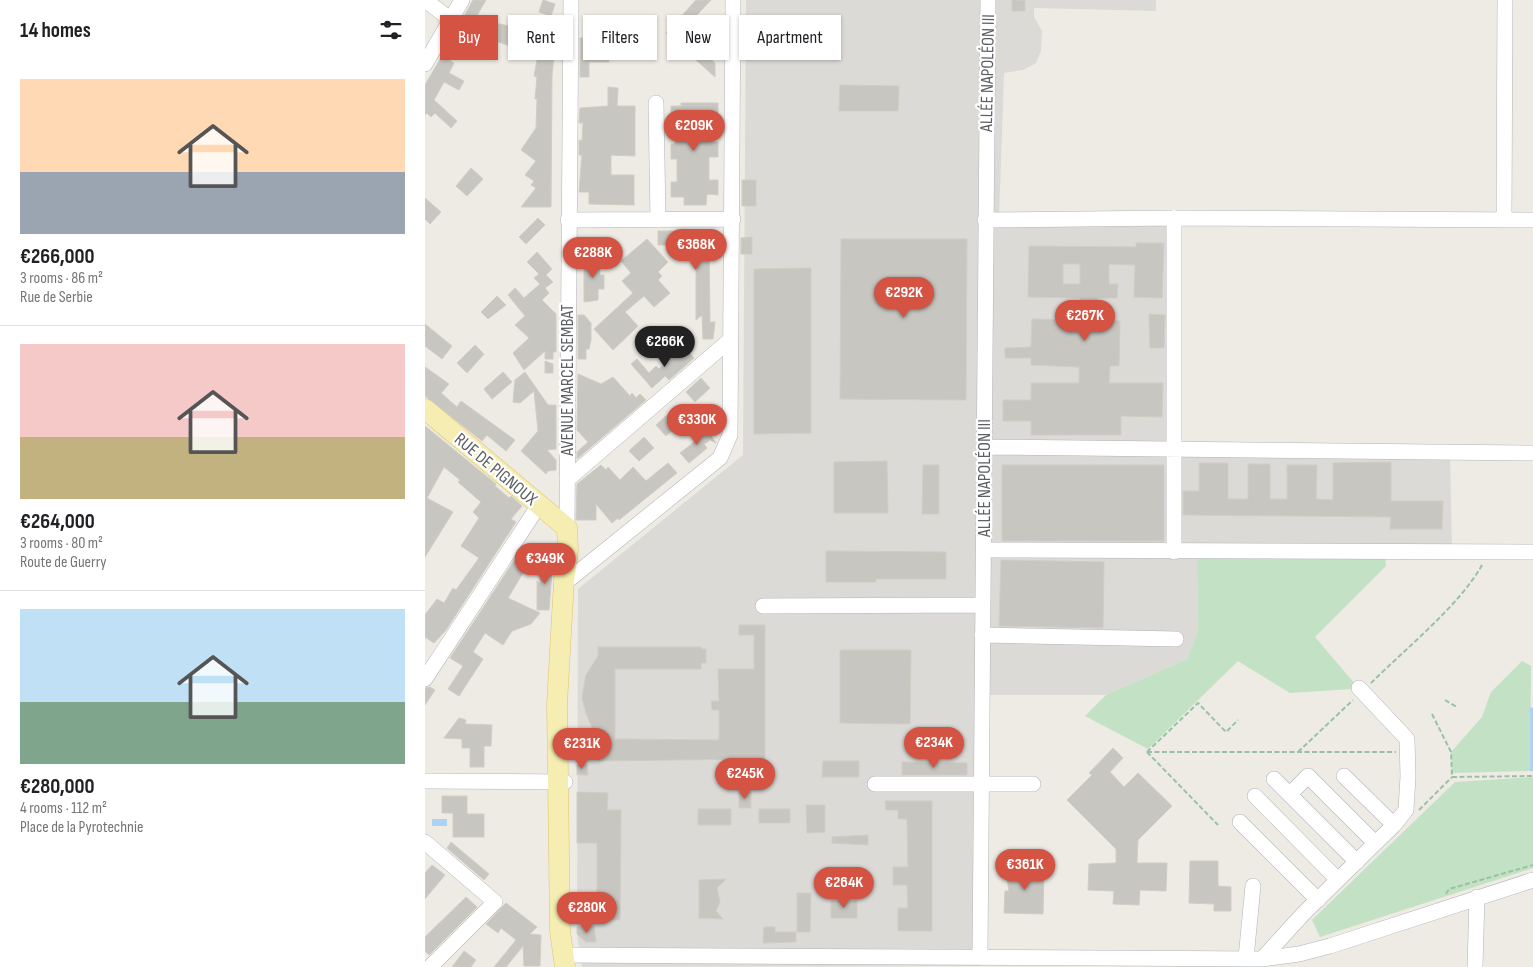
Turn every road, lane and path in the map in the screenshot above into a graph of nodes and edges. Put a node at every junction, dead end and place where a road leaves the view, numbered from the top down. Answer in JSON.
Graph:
{"nodes":[{"id":1,"x":425,"y":0,"type":"edge"},
{"id":2,"x":463,"y":0,"type":"edge"},
{"id":3,"x":571,"y":0,"type":"edge"},
{"id":4,"x":733,"y":0,"type":"edge"},
{"id":5,"x":988,"y":0,"type":"edge"},
{"id":6,"x":1505,"y":0,"type":"edge"},
{"id":7,"x":444,"y":15,"type":"edge"},
{"id":8,"x":454,"y":15,"type":"edge"},
{"id":9,"x":440,"y":39,"type":"edge"},
{"id":10,"x":425,"y":64,"type":"edge"},
{"id":11,"x":656,"y":103,"type":"dead end"},
{"id":12,"x":1174,"y":218,"type":"junction"},
{"id":13,"x":733,"y":219,"type":"junction"},
{"id":14,"x":1504,"y":219,"type":"junction"},
{"id":15,"x":568,"y":220,"type":"junction"},
{"id":16,"x":657,"y":220,"type":"junction"},
{"id":17,"x":985,"y":220,"type":"junction"},
{"id":18,"x":1533,"y":220,"type":"edge"},
{"id":19,"x":730,"y":340,"type":"junction"},
{"id":20,"x":425,"y":409,"type":"edge"},
{"id":21,"x":984,"y":447,"type":"junction"},
{"id":22,"x":1174,"y":450,"type":"junction"},
{"id":23,"x":1533,"y":453,"type":"edge"},
{"id":24,"x":567,"y":480,"type":"junction"},
{"id":25,"x":539,"y":505,"type":"junction"},
{"id":26,"x":567,"y":528,"type":"junction"},
{"id":27,"x":984,"y":550,"type":"junction"},
{"id":28,"x":1174,"y":552,"type":"junction"},
{"id":29,"x":1489,"y":552,"type":"junction"},
{"id":30,"x":1533,"y":552,"type":"edge"},
{"id":31,"x":568,"y":579,"type":"junction"},
{"id":32,"x":983,"y":605,"type":"junction"},
{"id":33,"x":763,"y":606,"type":"dead end"},
{"id":34,"x":982,"y":635,"type":"junction"},
{"id":35,"x":1176,"y":639,"type":"dead end"},
{"id":36,"x":425,"y":679,"type":"edge"},
{"id":37,"x":1361,"y":689,"type":"junction"},
{"id":38,"x":1445,"y":700,"type":"dead end"},
{"id":39,"x":1457,"y":707,"type":"dead end"},
{"id":40,"x":1432,"y":714,"type":"dead end"},
{"id":41,"x":1237,"y":720,"type":"dead end"},
{"id":42,"x":1147,"y":752,"type":"junction"},
{"id":43,"x":1299,"y":752,"type":"junction"},
{"id":44,"x":1408,"y":752,"type":"junction"},
{"id":45,"x":1344,"y":776,"type":"dead end"},
{"id":46,"x":1533,"y":776,"type":"edge"},
{"id":47,"x":1274,"y":779,"type":"dead end"},
{"id":48,"x":425,"y":781,"type":"edge"},
{"id":49,"x":562,"y":782,"type":"junction"},
{"id":50,"x":875,"y":784,"type":"dead end"},
{"id":51,"x":981,"y":784,"type":"junction"},
{"id":52,"x":1033,"y":784,"type":"dead end"},
{"id":53,"x":1290,"y":794,"type":"junction"},
{"id":54,"x":1255,"y":796,"type":"dead end"},
{"id":55,"x":1240,"y":822,"type":"dead end"},
{"id":56,"x":1218,"y":825,"type":"dead end"},
{"id":57,"x":1394,"y":826,"type":"junction"},
{"id":58,"x":425,"y":842,"type":"edge"},
{"id":59,"x":1375,"y":844,"type":"junction"},
{"id":60,"x":1357,"y":862,"type":"junction"},
{"id":61,"x":1338,"y":880,"type":"junction"},
{"id":62,"x":1533,"y":880,"type":"edge"},
{"id":63,"x":1253,"y":886,"type":"dead end"},
{"id":64,"x":1501,"y":890,"type":"junction"},
{"id":65,"x":1477,"y":897,"type":"junction"},
{"id":66,"x":1318,"y":900,"type":"junction"},
{"id":67,"x":1434,"y":911,"type":"junction"},
{"id":68,"x":981,"y":955,"type":"junction"},
{"id":69,"x":1246,"y":958,"type":"junction"},
{"id":70,"x":1262,"y":958,"type":"junction"},
{"id":71,"x":565,"y":961,"type":"edge"},
{"id":72,"x":778,"y":961,"type":"edge"},
{"id":73,"x":430,"y":967,"type":"edge"},
{"id":74,"x":1475,"y":967,"type":"edge"}],
"edges":[{"from":1,"to":7,"type":"street"},
{"from":2,"to":8,"type":"street"},
{"from":3,"to":15,"type":"street","name":"AVENUE MARCEL SEMBAT"},
{"from":4,"to":13,"type":"street"},
{"from":5,"to":17,"type":"street","name":"ALLÉE NAPOLÉON III"},
{"from":6,"to":14,"type":"street"},
{"from":9,"to":10,"type":"street"},
{"from":11,"to":16,"type":"street"},
{"from":12,"to":14,"type":"street"},
{"from":12,"to":17,"type":"street"},
{"from":12,"to":22,"type":"street"},
{"from":13,"to":16,"type":"street"},
{"from":13,"to":19,"type":"street"},
{"from":14,"to":18,"type":"street"},
{"from":15,"to":16,"type":"street"},
{"from":15,"to":24,"type":"street","name":"AVENUE MARCEL SEMBAT"},
{"from":17,"to":21,"type":"street","name":"ALLÉE NAPOLÉON III"},
{"from":19,"to":24,"type":"street"},
{"from":19,"to":31,"type":"street"},
{"from":20,"to":25,"type":"main road","name":"RUE DE PIGNOUX"},
{"from":21,"to":22,"type":"street"},
{"from":21,"to":27,"type":"street","name":"ALLÉE NAPOLÉON III"},
{"from":22,"to":23,"type":"street"},
{"from":22,"to":28,"type":"street"},
{"from":24,"to":26,"type":"street","name":"AVENUE MARCEL SEMBAT"},
{"from":25,"to":26,"type":"main road","name":"RUE DE PIGNOUX"},
{"from":25,"to":36,"type":"street"},
{"from":26,"to":31,"type":"main road","name":"AVENUE MARCEL SEMBAT"},
{"from":27,"to":28,"type":"street"},
{"from":27,"to":32,"type":"street","name":"ALLÉE NAPOLÉON III"},
{"from":28,"to":29,"type":"street"},
{"from":29,"to":30,"type":"street"},
{"from":29,"to":37,"type":"path"},
{"from":31,"to":49,"type":"main road","name":"AVENUE MARCEL SEMBAT"},
{"from":32,"to":33,"type":"street"},
{"from":32,"to":34,"type":"street","name":"ALLÉE NAPOLÉON III"},
{"from":34,"to":35,"type":"street"},
{"from":34,"to":51,"type":"street","name":"ALLÉE NAPOLÉON III"},
{"from":37,"to":43,"type":"path"},
{"from":37,"to":44,"type":"street"},
{"from":38,"to":39,"type":"path"},
{"from":40,"to":46,"type":"path"},
{"from":41,"to":42,"type":"path"},
{"from":42,"to":43,"type":"path"},
{"from":42,"to":56,"type":"path"},
{"from":43,"to":44,"type":"path"},
{"from":44,"to":57,"type":"street"},
{"from":45,"to":57,"type":"street"},
{"from":47,"to":53,"type":"street"},
{"from":48,"to":49,"type":"street"},
{"from":49,"to":71,"type":"main road","name":"AVENUE MARCEL SEMBAT"},
{"from":50,"to":51,"type":"street"},
{"from":51,"to":52,"type":"street"},
{"from":51,"to":68,"type":"street","name":"ALLÉE NAPOLÉON III"},
{"from":53,"to":59,"type":"street"},
{"from":53,"to":60,"type":"street"},
{"from":54,"to":61,"type":"street"},
{"from":55,"to":66,"type":"street"},
{"from":57,"to":59,"type":"street"},
{"from":58,"to":73,"type":"street"},
{"from":59,"to":60,"type":"street"},
{"from":60,"to":61,"type":"street"},
{"from":61,"to":66,"type":"street"},
{"from":62,"to":64,"type":"street"},
{"from":63,"to":69,"type":"street"},
{"from":64,"to":65,"type":"street"},
{"from":64,"to":67,"type":"street"},
{"from":65,"to":67,"type":"street"},
{"from":65,"to":74,"type":"street"},
{"from":66,"to":70,"type":"street"},
{"from":67,"to":70,"type":"street"},
{"from":68,"to":69,"type":"street"},
{"from":68,"to":72,"type":"street"},
{"from":69,"to":70,"type":"street"},
{"from":71,"to":72,"type":"street"}]}
